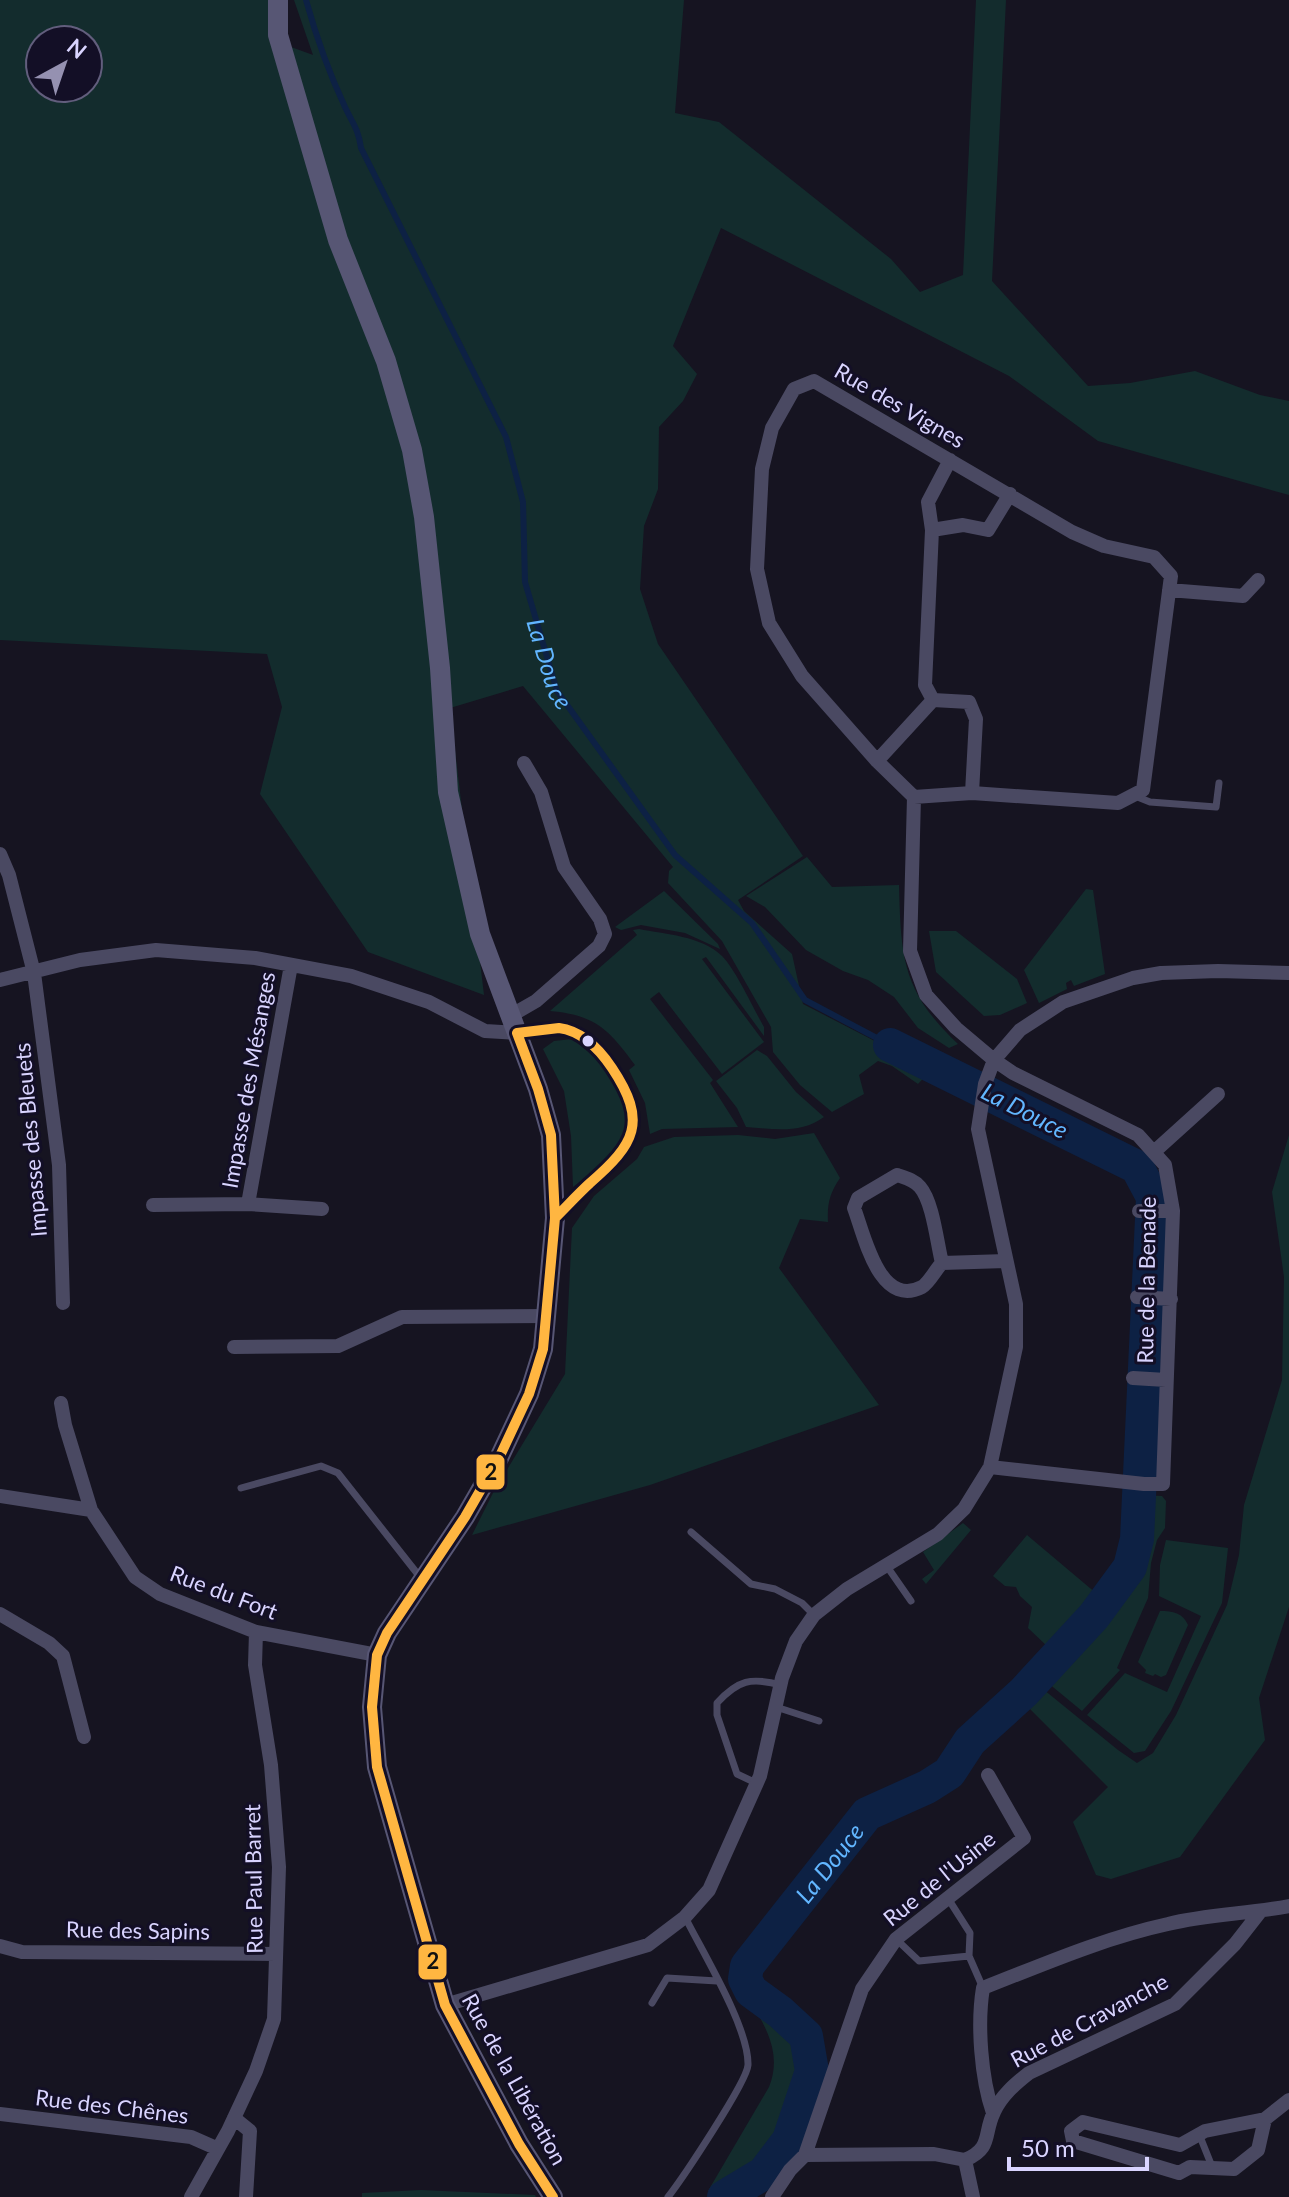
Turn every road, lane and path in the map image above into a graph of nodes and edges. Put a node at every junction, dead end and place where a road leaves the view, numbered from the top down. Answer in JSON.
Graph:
{"nodes":[{"id":1,"x":278,"y":0,"type":"edge"},
{"id":2,"x":950,"y":460,"type":"junction"},
{"id":3,"x":1010,"y":494,"type":"junction"},
{"id":4,"x":932,"y":530,"type":"junction"},
{"id":5,"x":1258,"y":580,"type":"dead end"},
{"id":6,"x":1169,"y":590,"type":"junction"},
{"id":7,"x":933,"y":700,"type":"junction"},
{"id":8,"x":877,"y":761,"type":"junction"},
{"id":9,"x":524,"y":763,"type":"dead end"},
{"id":10,"x":1219,"y":783,"type":"dead end"},
{"id":11,"x":972,"y":793,"type":"junction"},
{"id":12,"x":1133,"y":795,"type":"junction"},
{"id":13,"x":914,"y":797,"type":"junction"},
{"id":14,"x":0,"y":854,"type":"edge"},
{"id":15,"x":291,"y":965,"type":"junction"},
{"id":16,"x":34,"y":973,"type":"junction"},
{"id":17,"x":1289,"y":973,"type":"edge"},
{"id":18,"x":0,"y":980,"type":"edge"},
{"id":19,"x":514,"y":1025,"type":"junction"},
{"id":20,"x":994,"y":1060,"type":"junction"},
{"id":21,"x":1218,"y":1094,"type":"dead end"},
{"id":22,"x":1155,"y":1151,"type":"junction"},
{"id":23,"x":248,"y":1204,"type":"junction"},
{"id":24,"x":153,"y":1205,"type":"dead end"},
{"id":25,"x":322,"y":1209,"type":"dead end"},
{"id":26,"x":1139,"y":1211,"type":"dead end"},
{"id":27,"x":1167,"y":1211,"type":"junction"},
{"id":28,"x":555,"y":1218,"type":"junction"},
{"id":29,"x":1006,"y":1261,"type":"junction"},
{"id":30,"x":942,"y":1263,"type":"junction"},
{"id":31,"x":1137,"y":1297,"type":"dead end"},
{"id":32,"x":1164,"y":1298,"type":"junction"},
{"id":33,"x":63,"y":1303,"type":"dead end"},
{"id":34,"x":547,"y":1316,"type":"junction"},
{"id":35,"x":234,"y":1347,"type":"dead end"},
{"id":36,"x":1140,"y":1378,"type":"dead end"},
{"id":37,"x":1166,"y":1380,"type":"junction"},
{"id":38,"x":61,"y":1403,"type":"dead end"},
{"id":39,"x":990,"y":1467,"type":"junction"},
{"id":40,"x":241,"y":1488,"type":"dead end"},
{"id":41,"x":0,"y":1496,"type":"edge"},
{"id":42,"x":91,"y":1510,"type":"junction"},
{"id":43,"x":691,"y":1532,"type":"dead end"},
{"id":44,"x":886,"y":1565,"type":"junction"},
{"id":45,"x":421,"y":1579,"type":"junction"},
{"id":46,"x":911,"y":1601,"type":"dead end"},
{"id":47,"x":0,"y":1614,"type":"edge"},
{"id":48,"x":814,"y":1615,"type":"junction"},
{"id":49,"x":256,"y":1632,"type":"junction"},
{"id":50,"x":377,"y":1655,"type":"junction"},
{"id":51,"x":781,"y":1685,"type":"junction"},
{"id":52,"x":776,"y":1707,"type":"junction"},
{"id":53,"x":819,"y":1721,"type":"dead end"},
{"id":54,"x":84,"y":1737,"type":"dead end"},
{"id":55,"x":988,"y":1775,"type":"dead end"},
{"id":56,"x":756,"y":1783,"type":"junction"},
{"id":57,"x":949,"y":1900,"type":"junction"},
{"id":58,"x":1289,"y":1906,"type":"edge"},
{"id":59,"x":1260,"y":1912,"type":"junction"},
{"id":60,"x":685,"y":1917,"type":"junction"},
{"id":61,"x":896,"y":1939,"type":"junction"},
{"id":62,"x":0,"y":1946,"type":"edge"},
{"id":63,"x":276,"y":1954,"type":"junction"},
{"id":64,"x":969,"y":1956,"type":"junction"},
{"id":65,"x":717,"y":1981,"type":"junction"},
{"id":66,"x":983,"y":1988,"type":"junction"},
{"id":67,"x":652,"y":2003,"type":"dead end"},
{"id":68,"x":445,"y":2005,"type":"junction"},
{"id":69,"x":1289,"y":2100,"type":"edge"},
{"id":70,"x":993,"y":2113,"type":"junction"},
{"id":71,"x":0,"y":2114,"type":"edge"},
{"id":72,"x":234,"y":2118,"type":"junction"},
{"id":73,"x":1265,"y":2119,"type":"junction"},
{"id":74,"x":1199,"y":2134,"type":"junction"},
{"id":75,"x":216,"y":2148,"type":"junction"},
{"id":76,"x":805,"y":2155,"type":"junction"},
{"id":77,"x":965,"y":2160,"type":"junction"},
{"id":78,"x":1213,"y":2169,"type":"junction"},
{"id":79,"x":191,"y":2197,"type":"edge"},
{"id":80,"x":246,"y":2197,"type":"edge"},
{"id":81,"x":553,"y":2197,"type":"edge"},
{"id":82,"x":668,"y":2197,"type":"edge"},
{"id":83,"x":772,"y":2197,"type":"edge"},
{"id":84,"x":973,"y":2197,"type":"edge"}],
"edges":[{"from":1,"to":19,"type":"street","name":"Rue de la Libération"},
{"from":2,"to":3,"type":"street","name":"Rue des Vignes"},
{"from":2,"to":4,"type":"street"},
{"from":2,"to":8,"type":"street","name":"Rue des Vignes"},
{"from":3,"to":4,"type":"street"},
{"from":3,"to":6,"type":"street","name":"Rue des Vignes"},
{"from":4,"to":7,"type":"street"},
{"from":5,"to":6,"type":"street"},
{"from":6,"to":12,"type":"street"},
{"from":7,"to":8,"type":"street"},
{"from":7,"to":11,"type":"street"},
{"from":8,"to":13,"type":"street","name":"Rue des Vignes"},
{"from":9,"to":19,"type":"street"},
{"from":10,"to":12,"type":"lane"},
{"from":11,"to":12,"type":"street"},
{"from":11,"to":13,"type":"street"},
{"from":13,"to":20,"type":"street"},
{"from":14,"to":16,"type":"street","name":"Impasse des Bleuets"},
{"from":15,"to":16,"type":"street"},
{"from":15,"to":19,"type":"street"},
{"from":15,"to":23,"type":"street","name":"Impasse des Mésanges"},
{"from":16,"to":18,"type":"street"},
{"from":16,"to":33,"type":"street","name":"Impasse des Bleuets"},
{"from":17,"to":20,"type":"street"},
{"from":19,"to":28,"type":"street","name":"Rue de la Libération"},
{"from":19,"to":28,"type":"lane"},
{"from":20,"to":22,"type":"street"},
{"from":20,"to":29,"type":"street"},
{"from":21,"to":22,"type":"street"},
{"from":22,"to":27,"type":"street","name":"Rue de la Benade"},
{"from":23,"to":24,"type":"street","name":"Impasse des Mésanges"},
{"from":23,"to":25,"type":"street","name":"Impasse des Mésanges"},
{"from":26,"to":27,"type":"street"},
{"from":27,"to":32,"type":"street","name":"Rue de la Benade"},
{"from":28,"to":34,"type":"street","name":"Rue de la Libération"},
{"from":29,"to":30,"type":"street"},
{"from":29,"to":39,"type":"street"},
{"from":30,"to":30,"type":"street"},
{"from":31,"to":32,"type":"street"},
{"from":32,"to":37,"type":"street","name":"Rue de la Benade"},
{"from":34,"to":35,"type":"street"},
{"from":34,"to":45,"type":"street","name":"Rue de la Libération"},
{"from":36,"to":37,"type":"street"},
{"from":37,"to":39,"type":"street","name":"Rue de la Benade"},
{"from":38,"to":42,"type":"street","name":"Rue du Fort"},
{"from":39,"to":44,"type":"street"},
{"from":40,"to":45,"type":"lane"},
{"from":41,"to":42,"type":"street"},
{"from":42,"to":49,"type":"street","name":"Rue du Fort"},
{"from":43,"to":48,"type":"lane"},
{"from":44,"to":46,"type":"lane"},
{"from":44,"to":48,"type":"street"},
{"from":45,"to":50,"type":"street","name":"Rue de la Libération"},
{"from":47,"to":54,"type":"street"},
{"from":48,"to":51,"type":"street"},
{"from":49,"to":50,"type":"street","name":"Rue du Fort"},
{"from":49,"to":63,"type":"street","name":"Rue Paul Barret"},
{"from":50,"to":68,"type":"street","name":"Rue de la Libération"},
{"from":51,"to":52,"type":"street"},
{"from":51,"to":56,"type":"lane"},
{"from":52,"to":53,"type":"lane"},
{"from":52,"to":56,"type":"street"},
{"from":55,"to":57,"type":"street","name":"Rue de l'Usine"},
{"from":56,"to":60,"type":"street"},
{"from":57,"to":61,"type":"street","name":"Rue de l'Usine"},
{"from":57,"to":64,"type":"lane"},
{"from":58,"to":59,"type":"street"},
{"from":59,"to":66,"type":"street"},
{"from":59,"to":70,"type":"street","name":"Rue de Cravanche"},
{"from":60,"to":65,"type":"lane"},
{"from":60,"to":68,"type":"street"},
{"from":61,"to":64,"type":"lane"},
{"from":61,"to":76,"type":"street","name":"Rue de l'Usine"},
{"from":62,"to":63,"type":"street","name":"Rue des Sapins"},
{"from":63,"to":72,"type":"street","name":"Rue Paul Barret"},
{"from":64,"to":66,"type":"lane"},
{"from":65,"to":67,"type":"lane"},
{"from":65,"to":82,"type":"lane"},
{"from":66,"to":70,"type":"street"},
{"from":68,"to":81,"type":"street","name":"Rue de la Libération"},
{"from":69,"to":73,"type":"street"},
{"from":70,"to":77,"type":"street","name":"Rue de Cravanche"},
{"from":71,"to":75,"type":"street","name":"Rue des Chênes"},
{"from":72,"to":75,"type":"street","name":"Rue Paul Barret"},
{"from":72,"to":80,"type":"street"},
{"from":73,"to":74,"type":"street"},
{"from":73,"to":78,"type":"street"},
{"from":74,"to":78,"type":"lane"},
{"from":74,"to":78,"type":"street"},
{"from":75,"to":79,"type":"street","name":"Rue Paul Barret"},
{"from":76,"to":77,"type":"street"},
{"from":76,"to":83,"type":"street"},
{"from":77,"to":84,"type":"street"}]}
